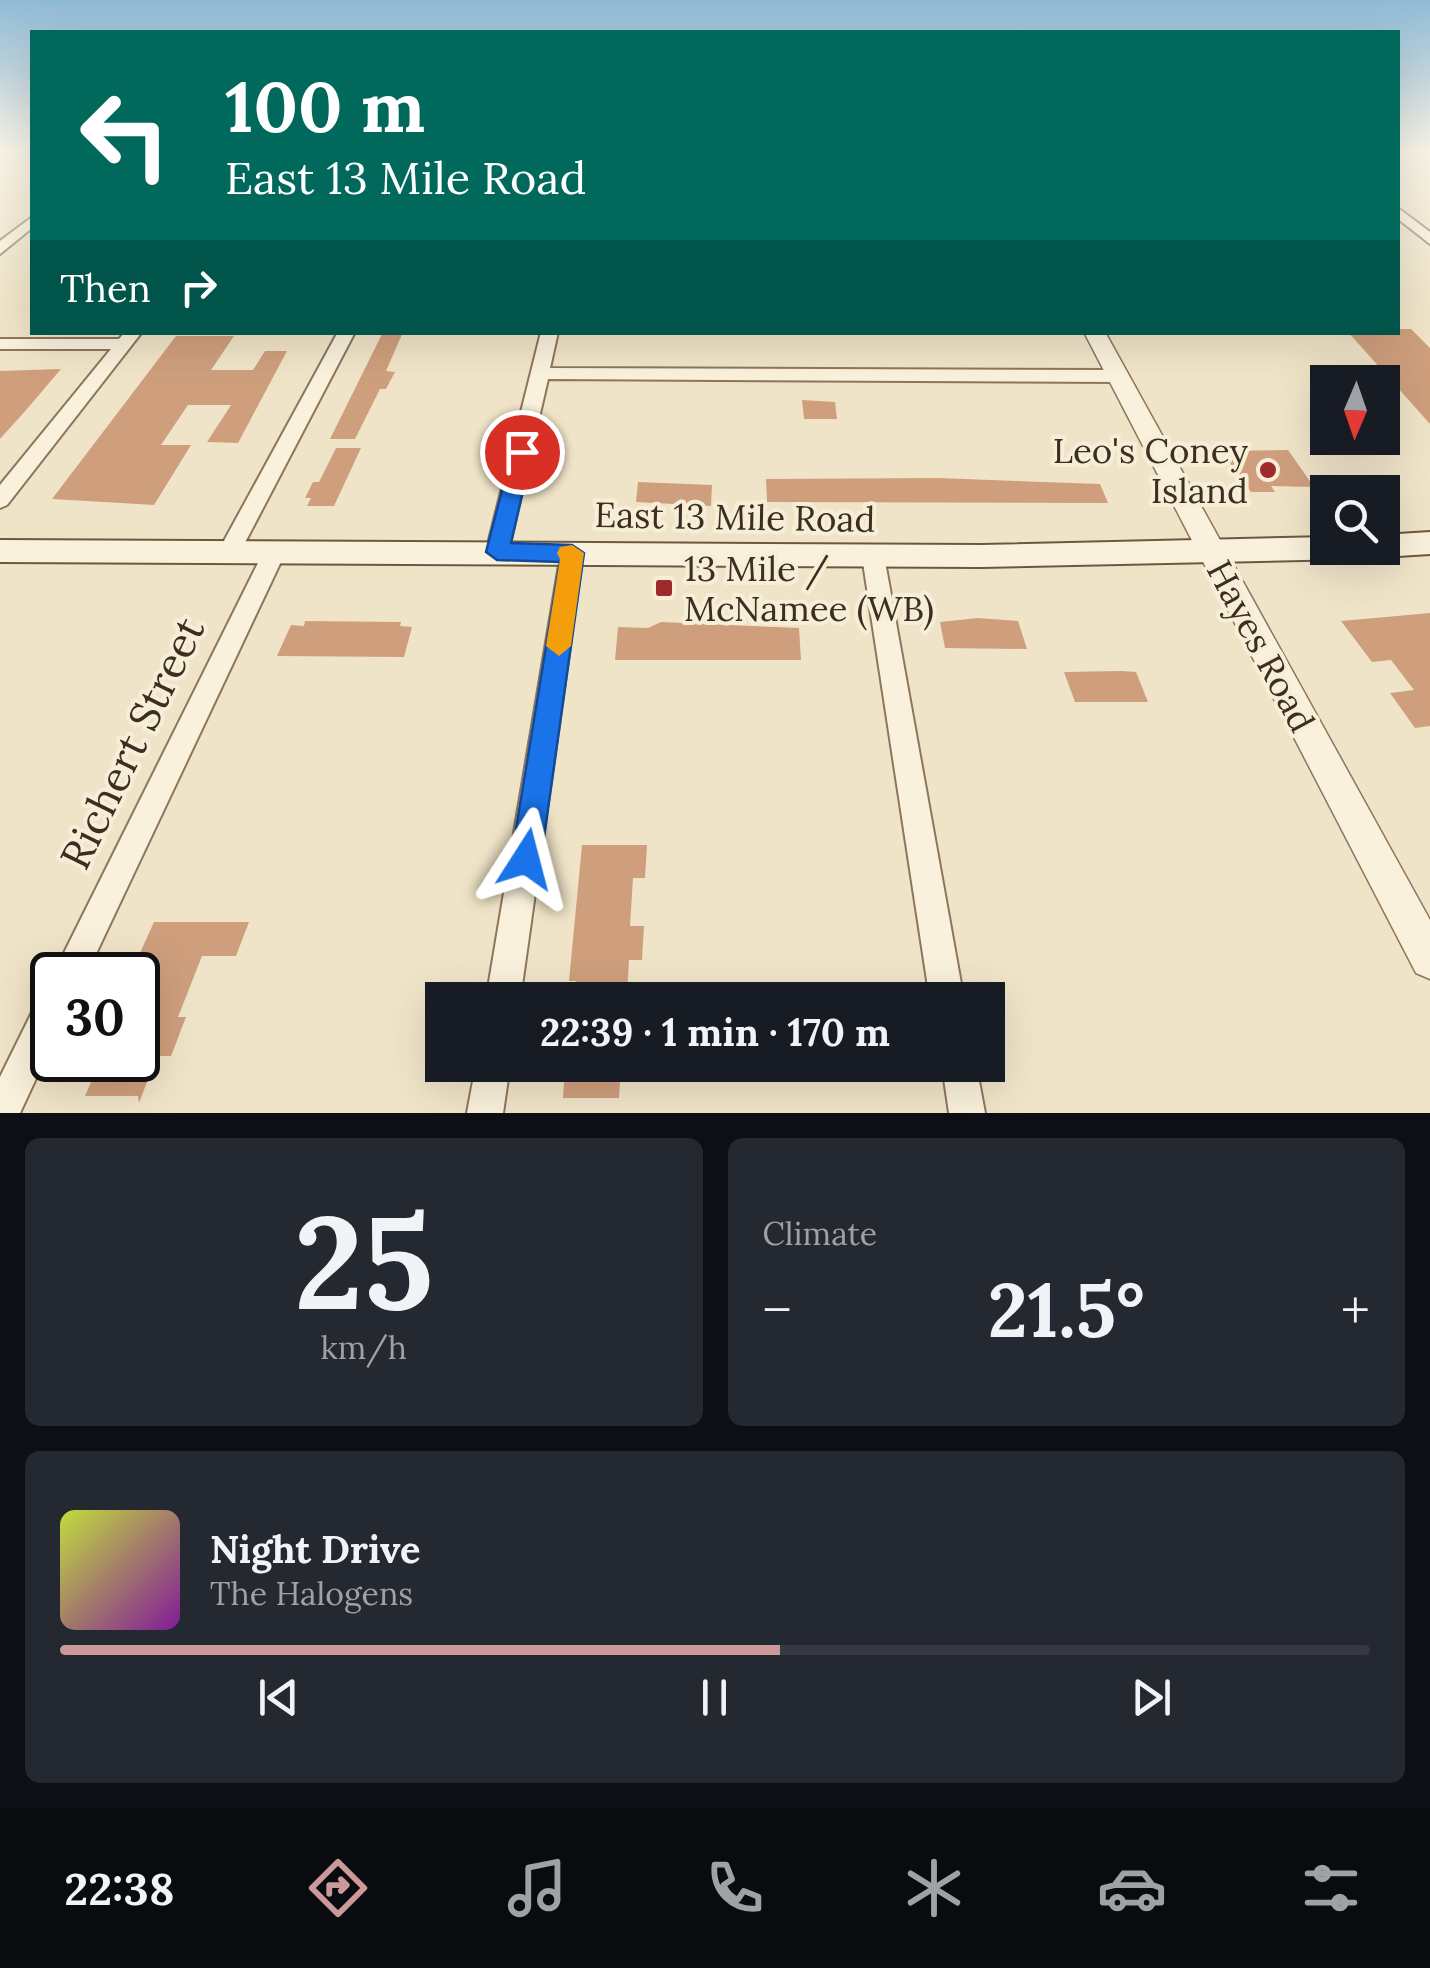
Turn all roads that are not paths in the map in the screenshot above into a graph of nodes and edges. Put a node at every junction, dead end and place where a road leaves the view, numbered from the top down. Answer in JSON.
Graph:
{"nodes":[{"id":1,"x":1400,"y":217,"type":"edge"},
{"id":2,"x":30,"y":223,"type":"edge"},
{"id":3,"x":1430,"y":240,"type":"edge"},
{"id":4,"x":0,"y":249,"type":"edge"},
{"id":5,"x":344,"y":335,"type":"edge"},
{"id":6,"x":549,"y":335,"type":"edge"},
{"id":7,"x":1096,"y":335,"type":"edge"},
{"id":8,"x":130,"y":338,"type":"edge"},
{"id":9,"x":0,"y":344,"type":"edge"},
{"id":10,"x":540,"y":373,"type":"junction"},
{"id":11,"x":1117,"y":376,"type":"junction"},
{"id":12,"x":0,"y":500,"type":"edge"},
{"id":13,"x":1430,"y":543,"type":"edge"},
{"id":14,"x":1400,"y":545,"type":"edge"},
{"id":15,"x":1310,"y":549,"type":"edge"},
{"id":16,"x":230,"y":550,"type":"junction"},
{"id":17,"x":0,"y":551,"type":"edge"},
{"id":18,"x":275,"y":551,"type":"junction"},
{"id":19,"x":497,"y":552,"type":"junction"},
{"id":20,"x":572,"y":553,"type":"junction"},
{"id":21,"x":1212,"y":553,"type":"junction"},
{"id":22,"x":873,"y":556,"type":"junction"},
{"id":23,"x":79,"y":952,"type":"edge"},
{"id":24,"x":1430,"y":959,"type":"edge"},
{"id":25,"x":507,"y":982,"type":"edge"},
{"id":26,"x":944,"y":982,"type":"edge"},
{"id":27,"x":30,"y":1053,"type":"edge"},
{"id":28,"x":490,"y":1082,"type":"edge"},
{"id":29,"x":962,"y":1082,"type":"edge"},
{"id":30,"x":1,"y":1113,"type":"edge"},
{"id":31,"x":485,"y":1113,"type":"edge"},
{"id":32,"x":967,"y":1113,"type":"edge"}],
"edges":[{"from":1,"to":3,"type":"street"},
{"from":2,"to":4,"type":"street"},
{"from":5,"to":16,"type":"street"},
{"from":6,"to":10,"type":"street"},
{"from":7,"to":11,"type":"street","name":"Hayes Road"},
{"from":8,"to":9,"type":"street"},
{"from":8,"to":12,"type":"street"},
{"from":10,"to":11,"type":"street"},
{"from":10,"to":19,"type":"street"},
{"from":11,"to":21,"type":"street","name":"Hayes Road"},
{"from":13,"to":14,"type":"main road"},
{"from":15,"to":21,"type":"main road","name":"East 13 Mile Road"},
{"from":16,"to":17,"type":"main road","name":"East 13 Mile Road"},
{"from":16,"to":18,"type":"main road","name":"East 13 Mile Road"},
{"from":18,"to":19,"type":"main road","name":"East 13 Mile Road"},
{"from":18,"to":23,"type":"street","name":"Richert Street"},
{"from":19,"to":20,"type":"main road","name":"East 13 Mile Road"},
{"from":20,"to":22,"type":"main road","name":"East 13 Mile Road"},
{"from":20,"to":25,"type":"street"},
{"from":21,"to":22,"type":"main road","name":"East 13 Mile Road"},
{"from":21,"to":24,"type":"street","name":"Hayes Road"},
{"from":22,"to":26,"type":"street"},
{"from":27,"to":30,"type":"street"},
{"from":28,"to":31,"type":"street"},
{"from":29,"to":32,"type":"street"}]}
